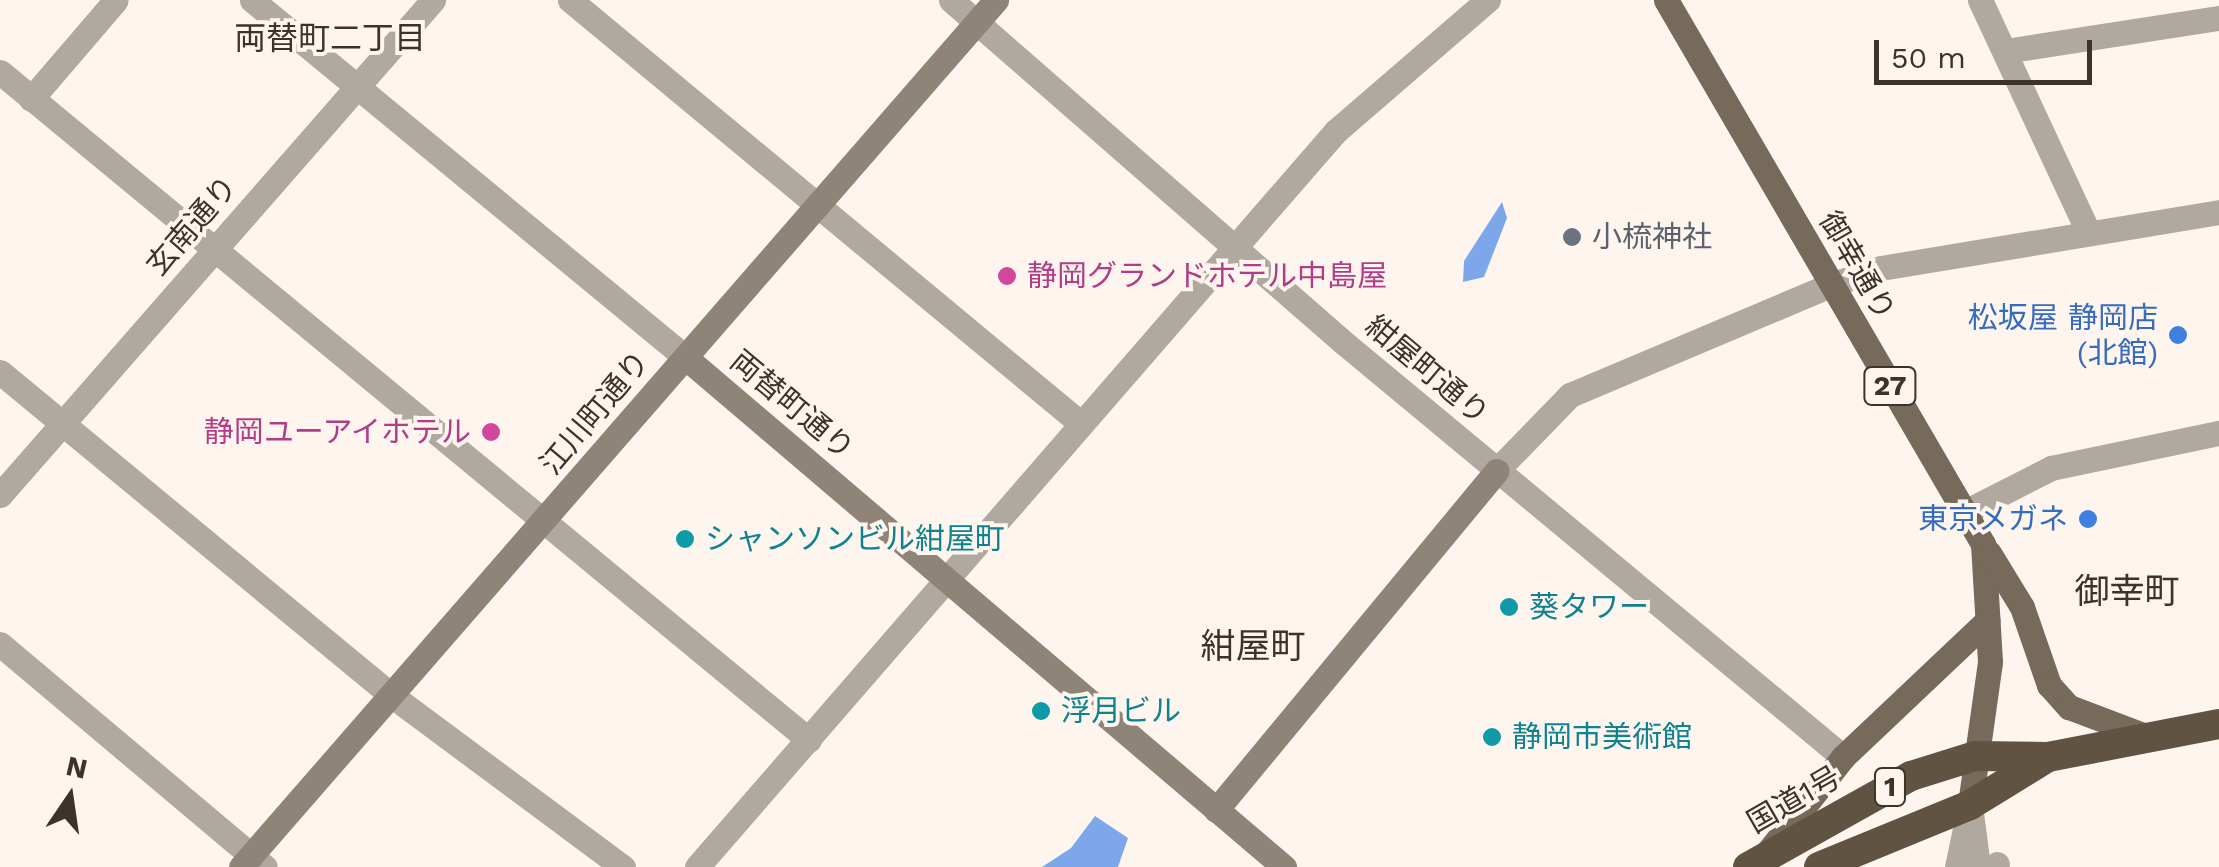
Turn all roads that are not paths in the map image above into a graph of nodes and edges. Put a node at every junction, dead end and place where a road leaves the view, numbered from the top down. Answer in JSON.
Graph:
{"nodes":[{"id":1,"x":116,"y":0,"type":"edge"},
{"id":2,"x":252,"y":0,"type":"edge"},
{"id":3,"x":433,"y":0,"type":"edge"},
{"id":4,"x":570,"y":0,"type":"edge"},
{"id":5,"x":951,"y":0,"type":"edge"},
{"id":6,"x":996,"y":0,"type":"edge"},
{"id":7,"x":1488,"y":0,"type":"edge"},
{"id":8,"x":1666,"y":0,"type":"edge"},
{"id":9,"x":1980,"y":0,"type":"edge"},
{"id":10,"x":2219,"y":18,"type":"edge"},
{"id":11,"x":978,"y":21,"type":"junction"},
{"id":12,"x":2004,"y":51,"type":"junction"},
{"id":13,"x":0,"y":72,"type":"edge"},
{"id":14,"x":358,"y":87,"type":"junction"},
{"id":15,"x":32,"y":99,"type":"junction"},
{"id":16,"x":816,"y":206,"type":"junction"},
{"id":17,"x":2219,"y":212,"type":"edge"},
{"id":18,"x":2088,"y":232,"type":"junction"},
{"id":19,"x":1238,"y":247,"type":"junction"},
{"id":20,"x":212,"y":254,"type":"junction"},
{"id":21,"x":1830,"y":285,"type":"junction"},
{"id":22,"x":685,"y":357,"type":"junction"},
{"id":23,"x":0,"y":372,"type":"edge"},
{"id":24,"x":62,"y":424,"type":"junction"},
{"id":25,"x":1080,"y":424,"type":"junction"},
{"id":26,"x":2219,"y":433,"type":"edge"},
{"id":27,"x":1496,"y":472,"type":"junction"},
{"id":28,"x":0,"y":495,"type":"edge"},
{"id":29,"x":1965,"y":512,"type":"junction"},
{"id":30,"x":544,"y":523,"type":"junction"},
{"id":31,"x":1983,"y":544,"type":"junction"},
{"id":32,"x":948,"y":578,"type":"junction"},
{"id":33,"x":1988,"y":620,"type":"junction"},
{"id":34,"x":0,"y":644,"type":"edge"},
{"id":35,"x":391,"y":696,"type":"junction"},
{"id":36,"x":2219,"y":724,"type":"edge"},
{"id":37,"x":2143,"y":736,"type":"junction"},
{"id":38,"x":809,"y":740,"type":"junction"},
{"id":39,"x":1975,"y":756,"type":"junction"},
{"id":40,"x":1843,"y":757,"type":"junction"},
{"id":41,"x":2048,"y":757,"type":"junction"},
{"id":42,"x":1970,"y":804,"type":"junction"},
{"id":43,"x":1216,"y":810,"type":"junction"},
{"id":44,"x":1758,"y":860,"type":"edge"},
{"id":45,"x":252,"y":863,"type":"edge"},
{"id":46,"x":1990,"y":866,"type":"edge"},
{"id":47,"x":623,"y":867,"type":"edge"},
{"id":48,"x":697,"y":867,"type":"edge"},
{"id":49,"x":1284,"y":867,"type":"edge"},
{"id":50,"x":1819,"y":867,"type":"edge"},
{"id":51,"x":1957,"y":867,"type":"edge"}],
"edges":[{"from":1,"to":15,"type":"street"},
{"from":2,"to":14,"type":"street","name":"両替町通り"},
{"from":3,"to":14,"type":"street","name":"玄南通り"},
{"from":4,"to":16,"type":"street"},
{"from":5,"to":11,"type":"street","name":"紺屋町通り"},
{"from":6,"to":11,"type":"street","name":"江川町通り"},
{"from":7,"to":19,"type":"street"},
{"from":8,"to":21,"type":"main road","name":"御幸通り","number":"27"},
{"from":9,"to":12,"type":"street"},
{"from":10,"to":12,"type":"street"},
{"from":11,"to":16,"type":"street","name":"江川町通り"},
{"from":11,"to":19,"type":"street","name":"紺屋町通り"},
{"from":12,"to":18,"type":"street"},
{"from":13,"to":15,"type":"street"},
{"from":14,"to":20,"type":"street","name":"玄南通り"},
{"from":14,"to":22,"type":"street","name":"両替町通り"},
{"from":15,"to":20,"type":"street"},
{"from":16,"to":22,"type":"street","name":"江川町通り"},
{"from":16,"to":25,"type":"street"},
{"from":17,"to":18,"type":"street"},
{"from":18,"to":21,"type":"street"},
{"from":19,"to":25,"type":"street"},
{"from":19,"to":27,"type":"street","name":"紺屋町通り"},
{"from":20,"to":24,"type":"street","name":"玄南通り"},
{"from":20,"to":30,"type":"street"},
{"from":21,"to":27,"type":"street"},
{"from":21,"to":29,"type":"main road","name":"御幸通り","number":"27"},
{"from":22,"to":30,"type":"street","name":"江川町通り"},
{"from":22,"to":32,"type":"street","name":"両替町通り"},
{"from":23,"to":24,"type":"street"},
{"from":24,"to":28,"type":"street","name":"玄南通り"},
{"from":24,"to":35,"type":"street"},
{"from":25,"to":32,"type":"street"},
{"from":26,"to":29,"type":"street"},
{"from":27,"to":40,"type":"street","name":"紺屋町通り"},
{"from":27,"to":43,"type":"street"},
{"from":29,"to":31,"type":"main road","name":"御幸通り","number":"27"},
{"from":30,"to":35,"type":"street","name":"江川町通り"},
{"from":30,"to":38,"type":"street"},
{"from":31,"to":33,"type":"main road","name":"御幸通り","number":"27"},
{"from":31,"to":37,"type":"main road","number":"27"},
{"from":32,"to":38,"type":"street"},
{"from":32,"to":43,"type":"street","name":"両替町通り"},
{"from":33,"to":39,"type":"main road","name":"御幸通り","number":"27"},
{"from":33,"to":40,"type":"main road"},
{"from":34,"to":45,"type":"street"},
{"from":35,"to":45,"type":"street","name":"江川町通り"},
{"from":35,"to":47,"type":"street"},
{"from":36,"to":37,"type":"highway","name":"国道1号","number":"1"},
{"from":37,"to":41,"type":"highway","name":"国道1号","number":"1"},
{"from":38,"to":48,"type":"street"},
{"from":39,"to":41,"type":"highway","name":"国道1号","number":"1"},
{"from":39,"to":42,"type":"main road","name":"御幸通り","number":"27"},
{"from":39,"to":44,"type":"highway","name":"国道1号","number":"1"},
{"from":40,"to":44,"type":"main road"},
{"from":41,"to":42,"type":"highway","name":"国道1号","number":"1"},
{"from":42,"to":46,"type":"street"},
{"from":42,"to":50,"type":"highway","name":"国道1号","number":"1"},
{"from":42,"to":51,"type":"street"},
{"from":43,"to":49,"type":"street","name":"両替町通り"}]}
